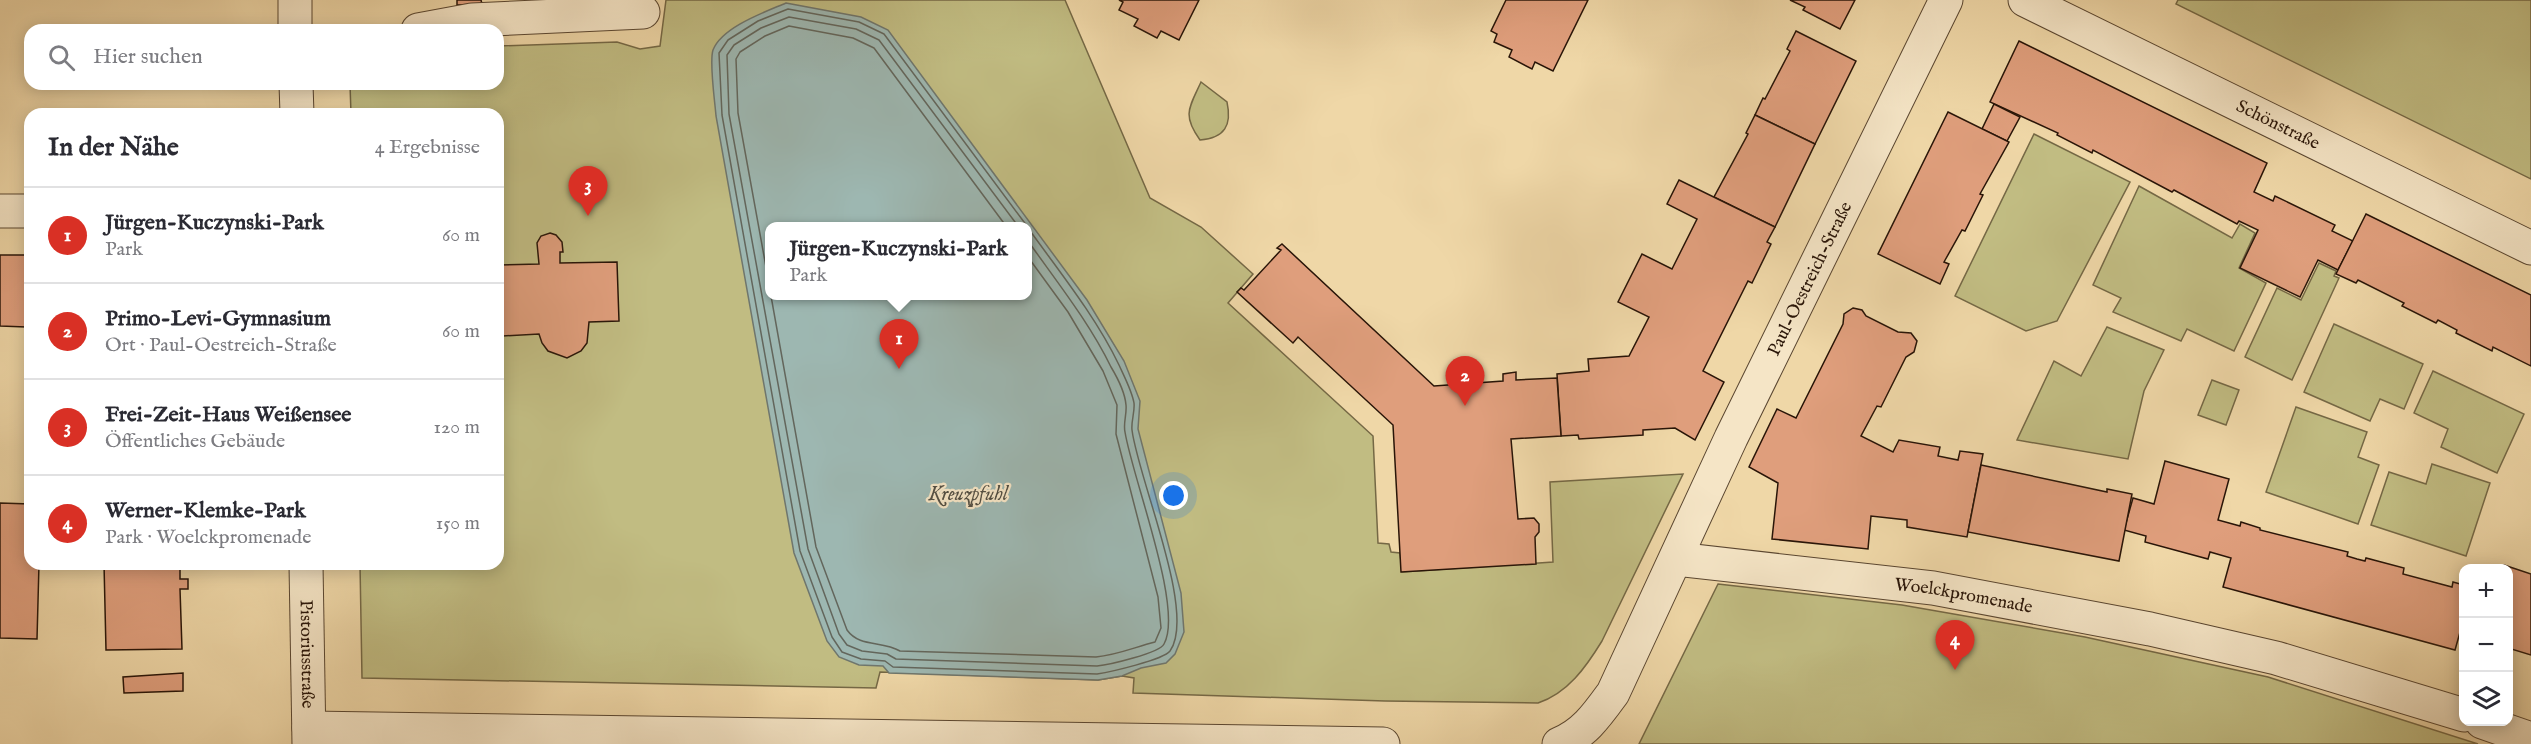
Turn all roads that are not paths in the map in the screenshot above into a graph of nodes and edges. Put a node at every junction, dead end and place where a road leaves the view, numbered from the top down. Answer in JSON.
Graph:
{"nodes":[{"id":1,"x":295,"y":0,"type":"edge"},
{"id":2,"x":1946,"y":0,"type":"edge"},
{"id":3,"x":2025,"y":0,"type":"edge"},
{"id":4,"x":643,"y":12,"type":"dead end"},
{"id":5,"x":295,"y":24,"type":"edge"},
{"id":6,"x":450,"y":24,"type":"edge"},
{"id":7,"x":296,"y":90,"type":"edge"},
{"id":8,"x":297,"y":108,"type":"edge"},
{"id":9,"x":0,"y":211,"type":"edge"},
{"id":10,"x":24,"y":211,"type":"edge"},
{"id":11,"x":2531,"y":248,"type":"edge"},
{"id":12,"x":1676,"y":558,"type":"junction"},
{"id":13,"x":306,"y":570,"type":"edge"},
{"id":14,"x":2459,"y":714,"type":"edge"},
{"id":15,"x":2494,"y":726,"type":"edge"},
{"id":16,"x":309,"y":736,"type":"edge"},
{"id":17,"x":2531,"y":739,"type":"edge"},
{"id":18,"x":1383,"y":744,"type":"edge"},
{"id":19,"x":1559,"y":744,"type":"edge"}],
"edges":[{"from":1,"to":5,"type":"street"},
{"from":2,"to":12,"type":"street","name":"Paul-Oestreich-Straße"},
{"from":3,"to":11,"type":"street","name":"Schönstraße"},
{"from":4,"to":6,"type":"street"},
{"from":7,"to":8,"type":"street"},
{"from":9,"to":10,"type":"street"},
{"from":12,"to":14,"type":"street","name":"Woelckpromenade"},
{"from":12,"to":19,"type":"street"},
{"from":13,"to":16,"type":"street","name":"Pistoriusstraße"},
{"from":15,"to":17,"type":"street"},
{"from":16,"to":18,"type":"street"}]}
